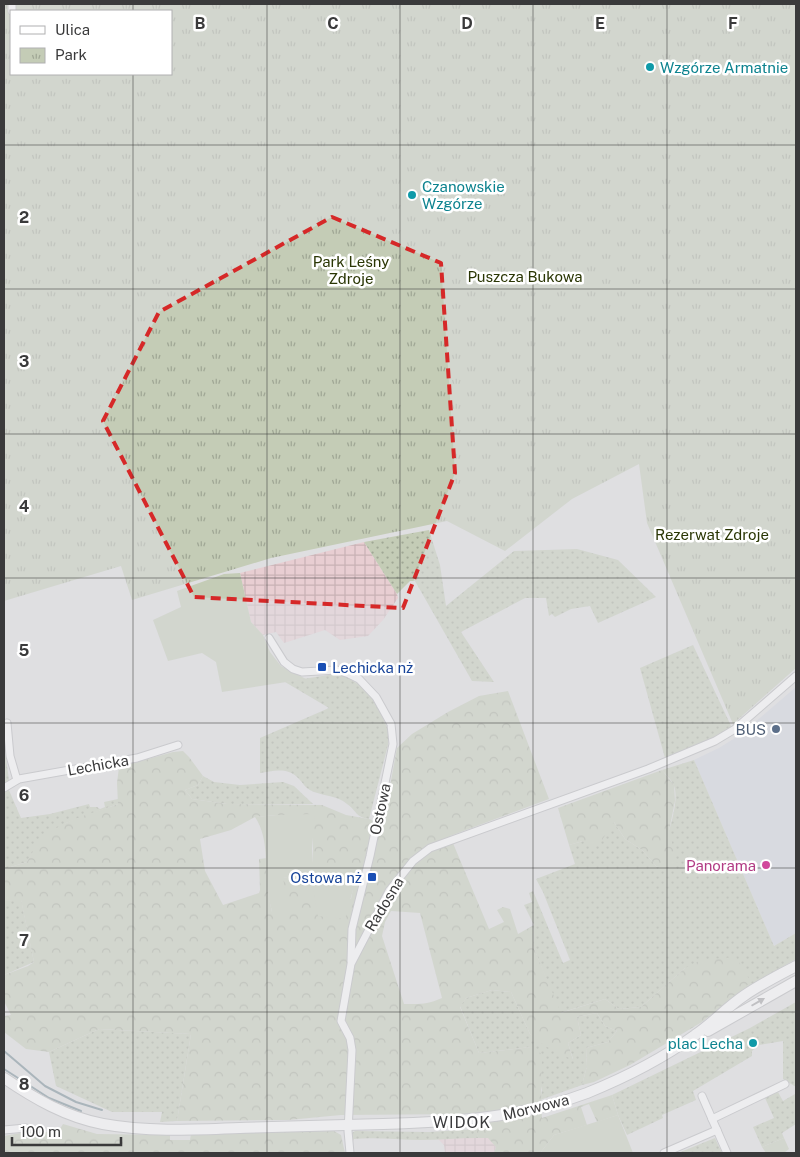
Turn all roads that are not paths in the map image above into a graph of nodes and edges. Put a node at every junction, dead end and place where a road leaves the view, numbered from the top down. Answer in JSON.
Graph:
{"nodes":[{"id":1,"x":269,"y":638,"type":"dead end"},
{"id":2,"x":796,"y":676,"type":"edge"},
{"id":3,"x":7,"y":723,"type":"dead end"},
{"id":4,"x":178,"y":745,"type":"dead end"},
{"id":5,"x":17,"y":780,"type":"junction"},
{"id":6,"x":4,"y":788,"type":"edge"},
{"id":7,"x":351,"y":964,"type":"junction"},
{"id":8,"x":796,"y":966,"type":"edge"},
{"id":9,"x":796,"y":981,"type":"edge"},
{"id":10,"x":680,"y":1046,"type":"junction"},
{"id":11,"x":4,"y":1078,"type":"edge"},
{"id":12,"x":785,"y":1084,"type":"dead end"},
{"id":13,"x":702,"y":1096,"type":"dead end"},
{"id":14,"x":712,"y":1119,"type":"junction"},
{"id":15,"x":349,"y":1124,"type":"junction"},
{"id":16,"x":26,"y":1128,"type":"dead end"},
{"id":17,"x":4,"y":1130,"type":"edge"},
{"id":18,"x":716,"y":1130,"type":"junction"},
{"id":19,"x":350,"y":1153,"type":"edge"},
{"id":20,"x":664,"y":1153,"type":"edge"},
{"id":21,"x":727,"y":1153,"type":"edge"}],
"edges":[{"from":1,"to":7,"type":"street","name":"Ostowa"},
{"from":2,"to":7,"type":"street","name":"Radosna"},
{"from":3,"to":5,"type":"street"},
{"from":4,"to":5,"type":"street","name":"Lechicka"},
{"from":5,"to":6,"type":"street"},
{"from":7,"to":15,"type":"street","name":"Radosna"},
{"from":8,"to":10,"type":"main road","name":"Morwowa"},
{"from":10,"to":9,"type":"main road","name":"Morwowa","one_way":true},
{"from":10,"to":15,"type":"main road","name":"Morwowa"},
{"from":11,"to":15,"type":"main road"},
{"from":12,"to":14,"type":"street"},
{"from":13,"to":14,"type":"street"},
{"from":14,"to":18,"type":"street"},
{"from":15,"to":19,"type":"street","name":"Radosna"},
{"from":16,"to":17,"type":"street"},
{"from":18,"to":20,"type":"street"},
{"from":18,"to":21,"type":"street"}]}
